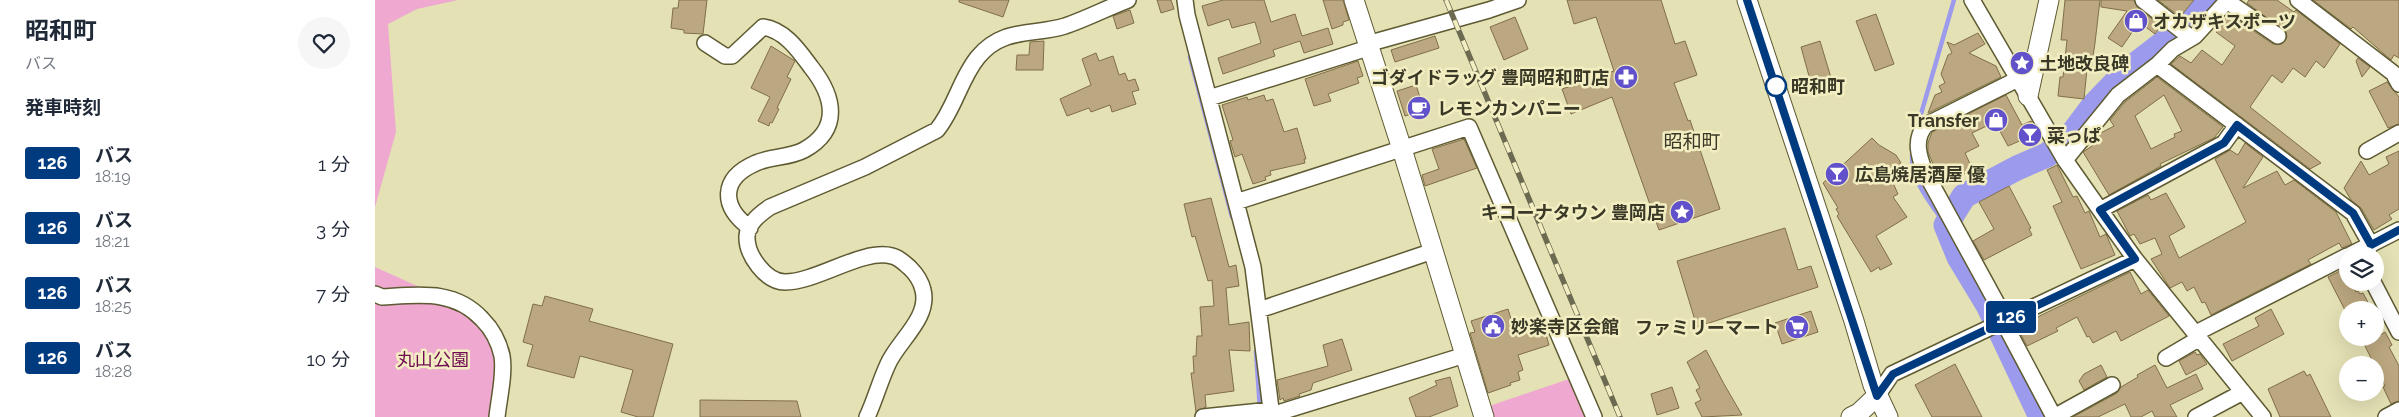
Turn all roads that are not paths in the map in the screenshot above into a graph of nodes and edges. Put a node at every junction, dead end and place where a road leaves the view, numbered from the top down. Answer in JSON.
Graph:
{"nodes":[{"id":1,"x":1128,"y":0,"type":"edge"},
{"id":2,"x":1185,"y":0,"type":"edge"},
{"id":3,"x":1354,"y":0,"type":"edge"},
{"id":4,"x":1518,"y":0,"type":"edge"},
{"id":5,"x":1747,"y":0,"type":"edge"},
{"id":6,"x":1972,"y":0,"type":"edge"},
{"id":7,"x":2049,"y":0,"type":"edge"},
{"id":8,"x":2143,"y":0,"type":"edge"},
{"id":9,"x":2227,"y":0,"type":"edge"},
{"id":10,"x":2298,"y":0,"type":"edge"},
{"id":11,"x":1475,"y":7,"type":"edge"},
{"id":12,"x":2184,"y":33,"type":"junction"},
{"id":13,"x":2278,"y":36,"type":"dead end"},
{"id":14,"x":705,"y":43,"type":"dead end"},
{"id":15,"x":1368,"y":46,"type":"junction"},
{"id":16,"x":2157,"y":65,"type":"junction"},
{"id":17,"x":2018,"y":79,"type":"junction"},
{"id":18,"x":2399,"y":84,"type":"edge"},
{"id":19,"x":2028,"y":96,"type":"junction"},
{"id":20,"x":1209,"y":98,"type":"junction"},
{"id":21,"x":2237,"y":125,"type":"junction"},
{"id":22,"x":2399,"y":133,"type":"edge"},
{"id":23,"x":1403,"y":149,"type":"junction"},
{"id":24,"x":2367,"y":151,"type":"dead end"},
{"id":25,"x":2065,"y":160,"type":"junction"},
{"id":26,"x":1236,"y":202,"type":"junction"},
{"id":27,"x":2100,"y":210,"type":"junction"},
{"id":28,"x":750,"y":228,"type":"junction"},
{"id":29,"x":2399,"y":230,"type":"edge"},
{"id":30,"x":2356,"y":246,"type":"edge"},
{"id":31,"x":2368,"y":246,"type":"edge"},
{"id":32,"x":1433,"y":251,"type":"junction"},
{"id":33,"x":2135,"y":259,"type":"junction"},
{"id":34,"x":2339,"y":262,"type":"edge"},
{"id":35,"x":2378,"y":291,"type":"edge"},
{"id":36,"x":375,"y":294,"type":"edge"},
{"id":37,"x":1259,"y":310,"type":"junction"},
{"id":38,"x":2004,"y":321,"type":"junction"},
{"id":39,"x":2398,"y":326,"type":"edge"},
{"id":40,"x":2198,"y":336,"type":"junction"},
{"id":41,"x":1465,"y":355,"type":"junction"},
{"id":42,"x":2166,"y":358,"type":"dead end"},
{"id":43,"x":2112,"y":386,"type":"dead end"},
{"id":44,"x":2243,"y":392,"type":"junction"},
{"id":45,"x":1877,"y":396,"type":"junction"},
{"id":46,"x":2399,"y":410,"type":"edge"},
{"id":47,"x":1271,"y":414,"type":"edge"},
{"id":48,"x":497,"y":417,"type":"edge"},
{"id":49,"x":867,"y":417,"type":"edge"},
{"id":50,"x":1203,"y":417,"type":"edge"},
{"id":51,"x":1484,"y":417,"type":"edge"},
{"id":52,"x":1594,"y":417,"type":"edge"},
{"id":53,"x":1851,"y":417,"type":"edge"},
{"id":54,"x":1888,"y":417,"type":"edge"},
{"id":55,"x":2054,"y":417,"type":"edge"},
{"id":56,"x":2197,"y":417,"type":"edge"},
{"id":57,"x":2263,"y":417,"type":"edge"},
{"id":58,"x":2386,"y":417,"type":"edge"}],
"edges":[{"from":1,"to":28,"type":"street"},
{"from":2,"to":20,"type":"street"},
{"from":3,"to":15,"type":"street"},
{"from":4,"to":11,"type":"street"},
{"from":5,"to":45,"type":"street"},
{"from":6,"to":17,"type":"street"},
{"from":7,"to":19,"type":"street"},
{"from":8,"to":12,"type":"street"},
{"from":9,"to":12,"type":"street"},
{"from":9,"to":13,"type":"street"},
{"from":10,"to":18,"type":"street"},
{"from":11,"to":15,"type":"street"},
{"from":12,"to":16,"type":"street"},
{"from":14,"to":28,"type":"street"},
{"from":15,"to":20,"type":"street"},
{"from":15,"to":23,"type":"street"},
{"from":16,"to":21,"type":"street"},
{"from":16,"to":25,"type":"street"},
{"from":17,"to":19,"type":"street"},
{"from":17,"to":38,"type":"street"},
{"from":19,"to":25,"type":"street"},
{"from":20,"to":26,"type":"street"},
{"from":21,"to":27,"type":"street"},
{"from":21,"to":30,"type":"street"},
{"from":22,"to":24,"type":"street"},
{"from":23,"to":26,"type":"street"},
{"from":23,"to":32,"type":"street"},
{"from":23,"to":52,"type":"street"},
{"from":25,"to":27,"type":"street"},
{"from":26,"to":37,"type":"street"},
{"from":27,"to":33,"type":"street"},
{"from":28,"to":49,"type":"street"},
{"from":29,"to":31,"type":"street"},
{"from":32,"to":37,"type":"street"},
{"from":32,"to":41,"type":"street"},
{"from":33,"to":38,"type":"street"},
{"from":33,"to":40,"type":"street"},
{"from":34,"to":40,"type":"street"},
{"from":35,"to":39,"type":"street"},
{"from":36,"to":48,"type":"street"},
{"from":37,"to":47,"type":"street"},
{"from":38,"to":45,"type":"street"},
{"from":38,"to":55,"type":"street"},
{"from":40,"to":42,"type":"street"},
{"from":40,"to":44,"type":"street"},
{"from":41,"to":47,"type":"street"},
{"from":41,"to":51,"type":"street"},
{"from":43,"to":55,"type":"street"},
{"from":44,"to":56,"type":"street"},
{"from":44,"to":57,"type":"street"},
{"from":45,"to":53,"type":"street"},
{"from":45,"to":54,"type":"street"},
{"from":46,"to":58,"type":"street"},
{"from":47,"to":50,"type":"street"}]}
